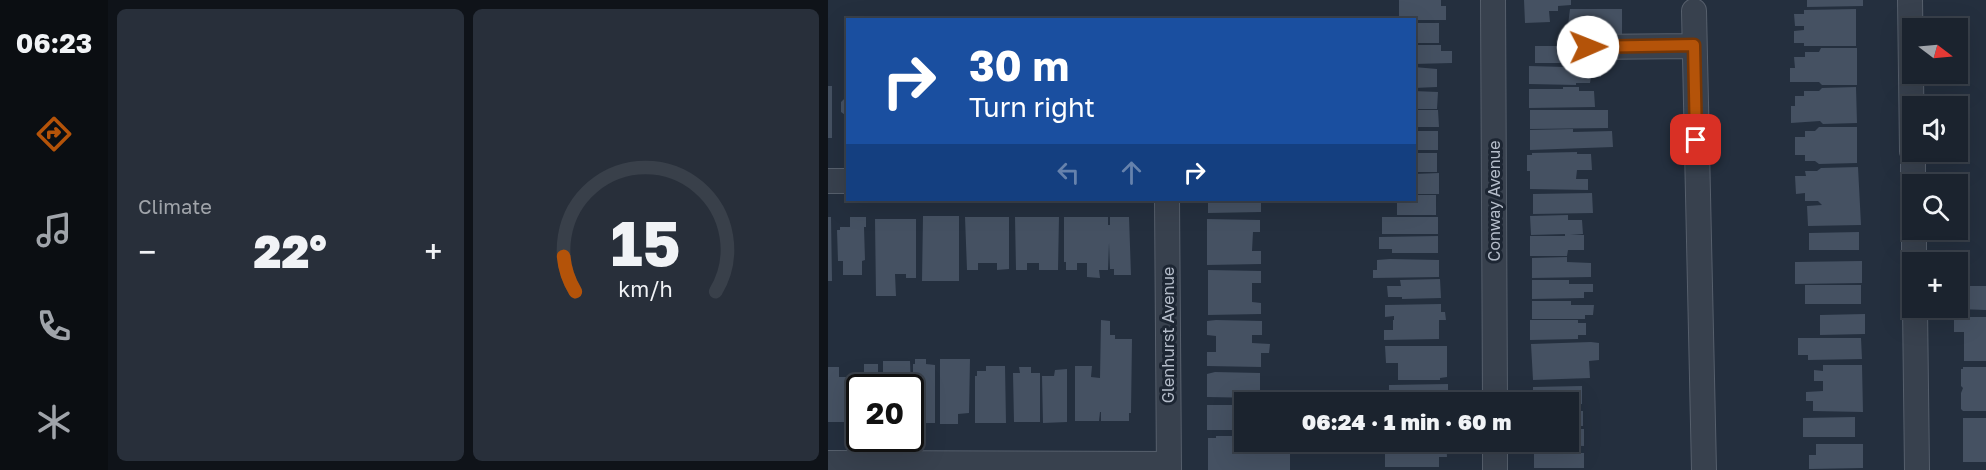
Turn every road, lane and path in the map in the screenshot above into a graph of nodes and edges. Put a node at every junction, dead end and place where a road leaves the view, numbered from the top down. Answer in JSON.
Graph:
{"nodes":[{"id":1,"x":1492,"y":0,"type":"edge"},
{"id":2,"x":1910,"y":0,"type":"edge"},
{"id":3,"x":1694,"y":11,"type":"dead end"},
{"id":4,"x":1694,"y":45,"type":"junction"},
{"id":5,"x":1588,"y":47,"type":"dead end"},
{"id":6,"x":1911,"y":96,"type":"edge"},
{"id":7,"x":828,"y":181,"type":"edge"},
{"id":8,"x":846,"y":181,"type":"edge"},
{"id":9,"x":1167,"y":201,"type":"edge"},
{"id":10,"x":1915,"y":318,"type":"edge"},
{"id":11,"x":1495,"y":392,"type":"edge"},
{"id":12,"x":1495,"y":452,"type":"edge"},
{"id":13,"x":828,"y":463,"type":"edge"},
{"id":14,"x":1169,"y":467,"type":"edge"},
{"id":15,"x":1495,"y":470,"type":"edge"},
{"id":16,"x":1704,"y":470,"type":"edge"},
{"id":17,"x":1917,"y":470,"type":"edge"}],
"edges":[{"from":1,"to":11,"type":"street","name":"Conway Avenue"},
{"from":2,"to":6,"type":"street"},
{"from":3,"to":4,"type":"street"},
{"from":4,"to":5,"type":"street"},
{"from":4,"to":16,"type":"street"},
{"from":7,"to":8,"type":"street"},
{"from":9,"to":14,"type":"street","name":"Glenhurst Avenue"},
{"from":10,"to":17,"type":"street"},
{"from":12,"to":15,"type":"street"},
{"from":13,"to":14,"type":"street"}]}
